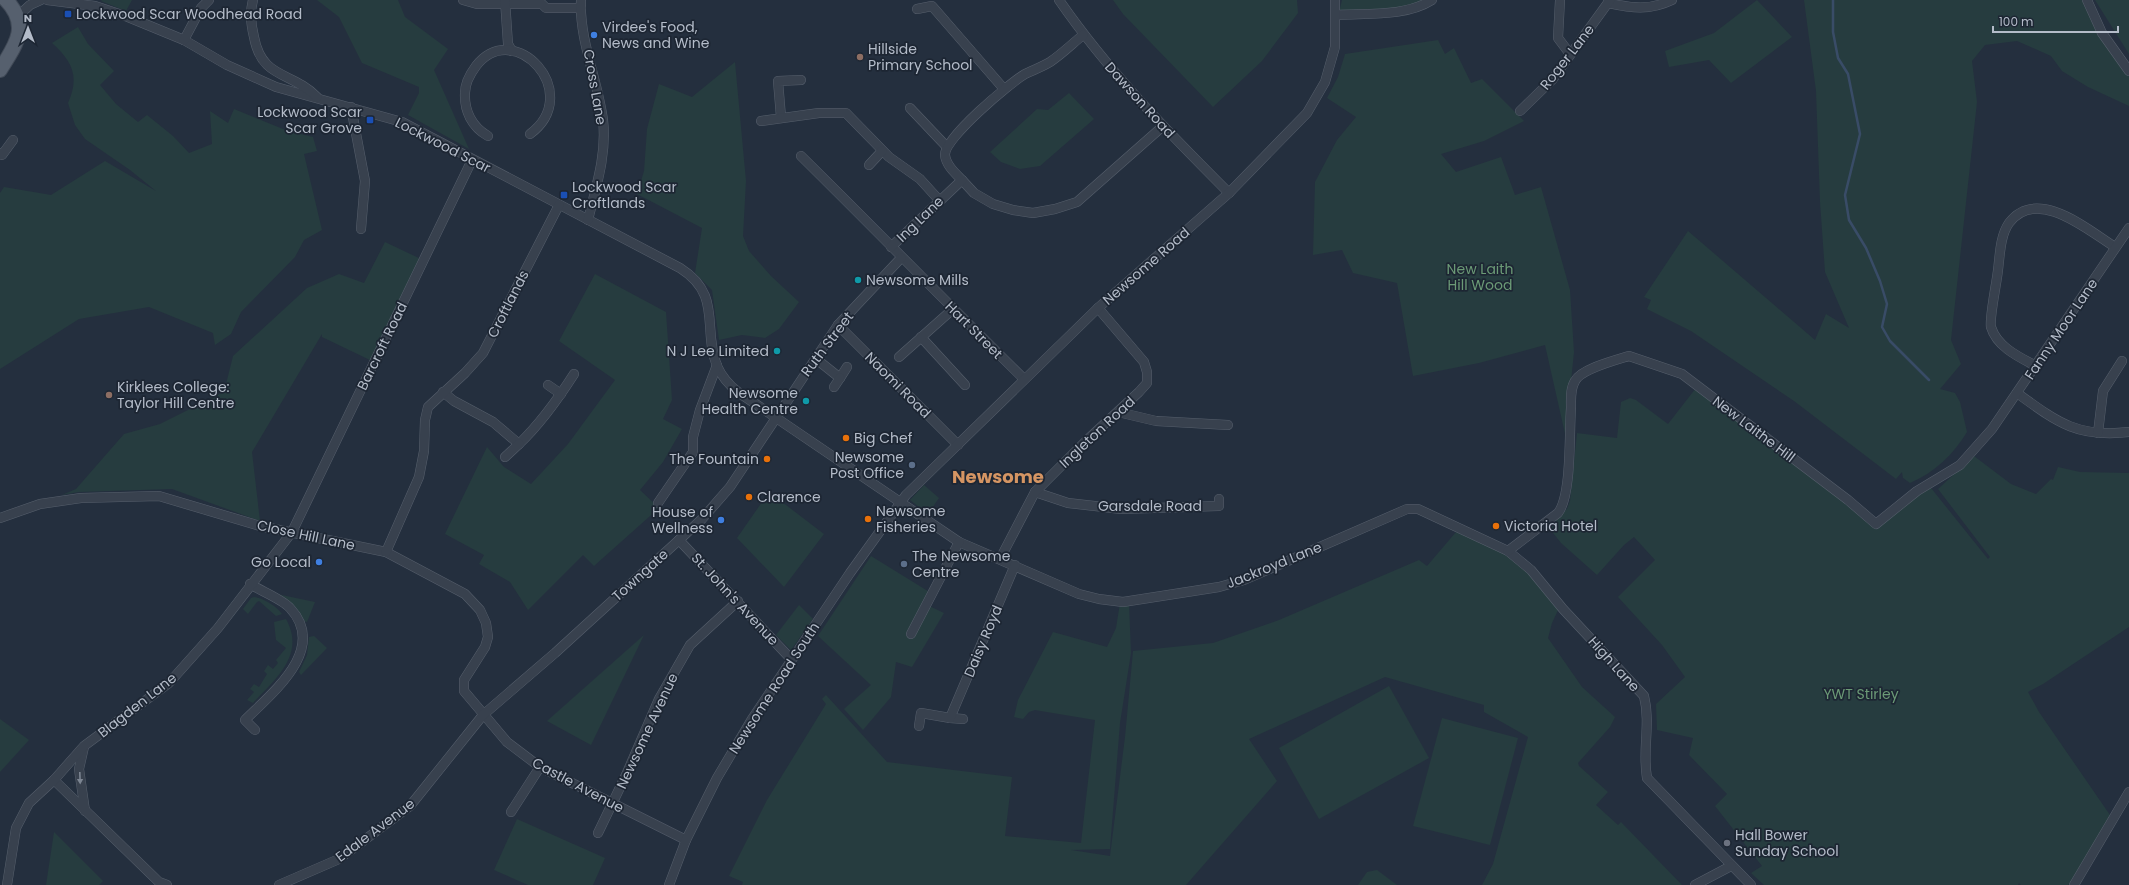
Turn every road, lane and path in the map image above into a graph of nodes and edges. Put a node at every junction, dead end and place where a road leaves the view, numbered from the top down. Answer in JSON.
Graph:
{"nodes":[{"id":1,"x":41,"y":0,"type":"edge"},
{"id":2,"x":47,"y":0,"type":"edge"},
{"id":3,"x":209,"y":0,"type":"edge"},
{"id":4,"x":253,"y":0,"type":"edge"},
{"id":5,"x":463,"y":0,"type":"edge"},
{"id":6,"x":1059,"y":0,"type":"edge"},
{"id":7,"x":1335,"y":0,"type":"edge"},
{"id":8,"x":1432,"y":0,"type":"edge"},
{"id":9,"x":1560,"y":0,"type":"edge"},
{"id":10,"x":1672,"y":0,"type":"edge"},
{"id":11,"x":2087,"y":0,"type":"edge"},
{"id":12,"x":10,"y":1,"type":"edge"},
{"id":13,"x":505,"y":2,"type":"edge"},
{"id":14,"x":1609,"y":2,"type":"edge"},
{"id":15,"x":581,"y":4,"type":"edge"},
{"id":16,"x":917,"y":9,"type":"dead end"},
{"id":17,"x":1336,"y":15,"type":"junction"},
{"id":18,"x":17,"y":17,"type":"junction"},
{"id":19,"x":1083,"y":35,"type":"junction"},
{"id":20,"x":184,"y":40,"type":"junction"},
{"id":21,"x":512,"y":51,"type":"junction"},
{"id":22,"x":1570,"y":54,"type":"junction"},
{"id":23,"x":0,"y":70,"type":"edge"},
{"id":24,"x":2129,"y":70,"type":"edge"},
{"id":25,"x":801,"y":80,"type":"dead end"},
{"id":26,"x":1004,"y":89,"type":"junction"},
{"id":27,"x":318,"y":98,"type":"junction"},
{"id":28,"x":351,"y":107,"type":"junction"},
{"id":29,"x":910,"y":108,"type":"dead end"},
{"id":30,"x":1520,"y":111,"type":"dead end"},
{"id":31,"x":781,"y":117,"type":"junction"},
{"id":32,"x":761,"y":120,"type":"dead end"},
{"id":33,"x":1162,"y":126,"type":"junction"},
{"id":34,"x":530,"y":134,"type":"dead end"},
{"id":35,"x":488,"y":136,"type":"dead end"},
{"id":36,"x":13,"y":140,"type":"dead end"},
{"id":37,"x":946,"y":146,"type":"junction"},
{"id":38,"x":882,"y":151,"type":"junction"},
{"id":39,"x":0,"y":154,"type":"edge"},
{"id":40,"x":801,"y":156,"type":"dead end"},
{"id":41,"x":472,"y":160,"type":"junction"},
{"id":42,"x":869,"y":165,"type":"dead end"},
{"id":43,"x":962,"y":180,"type":"junction"},
{"id":44,"x":1229,"y":193,"type":"junction"},
{"id":45,"x":939,"y":200,"type":"junction"},
{"id":46,"x":559,"y":205,"type":"junction"},
{"id":47,"x":588,"y":220,"type":"junction"},
{"id":48,"x":2129,"y":228,"type":"edge"},
{"id":49,"x":361,"y":230,"type":"dead end"},
{"id":50,"x":891,"y":247,"type":"junction"},
{"id":51,"x":2115,"y":247,"type":"junction"},
{"id":52,"x":901,"y":258,"type":"junction"},
{"id":53,"x":1098,"y":308,"type":"junction"},
{"id":54,"x":953,"y":309,"type":"junction"},
{"id":55,"x":838,"y":325,"type":"junction"},
{"id":56,"x":921,"y":337,"type":"junction"},
{"id":57,"x":899,"y":357,"type":"dead end"},
{"id":58,"x":816,"y":358,"type":"junction"},
{"id":59,"x":2122,"y":361,"type":"dead end"},
{"id":60,"x":717,"y":365,"type":"junction"},
{"id":61,"x":2036,"y":366,"type":"junction"},
{"id":62,"x":847,"y":367,"type":"dead end"},
{"id":63,"x":574,"y":374,"type":"dead end"},
{"id":64,"x":840,"y":378,"type":"junction"},
{"id":65,"x":1024,"y":380,"type":"junction"},
{"id":66,"x":548,"y":385,"type":"dead end"},
{"id":67,"x":965,"y":385,"type":"dead end"},
{"id":68,"x":834,"y":387,"type":"dead end"},
{"id":69,"x":443,"y":392,"type":"junction"},
{"id":70,"x":2017,"y":393,"type":"junction"},
{"id":71,"x":561,"y":394,"type":"junction"},
{"id":72,"x":1118,"y":412,"type":"junction"},
{"id":73,"x":776,"y":417,"type":"junction"},
{"id":74,"x":1228,"y":425,"type":"dead end"},
{"id":75,"x":1992,"y":429,"type":"joint"},
{"id":76,"x":2129,"y":432,"type":"edge"},
{"id":77,"x":2098,"y":433,"type":"junction"},
{"id":78,"x":519,"y":444,"type":"junction"},
{"id":79,"x":958,"y":445,"type":"junction"},
{"id":80,"x":505,"y":457,"type":"dead end"},
{"id":81,"x":1035,"y":492,"type":"junction"},
{"id":82,"x":658,"y":503,"type":"dead end"},
{"id":83,"x":900,"y":503,"type":"junction"},
{"id":84,"x":1219,"y":505,"type":"dead end"},
{"id":85,"x":1,"y":517,"type":"edge"},
{"id":86,"x":292,"y":532,"type":"junction"},
{"id":87,"x":679,"y":540,"type":"junction"},
{"id":88,"x":959,"y":542,"type":"junction"},
{"id":89,"x":1508,"y":551,"type":"junction"},
{"id":90,"x":386,"y":552,"type":"junction"},
{"id":91,"x":1000,"y":559,"type":"junction"},
{"id":92,"x":1015,"y":565,"type":"junction"},
{"id":93,"x":250,"y":584,"type":"junction"},
{"id":94,"x":738,"y":601,"type":"junction"},
{"id":95,"x":911,"y":634,"type":"dead end"},
{"id":96,"x":791,"y":659,"type":"junction"},
{"id":97,"x":483,"y":715,"type":"junction"},
{"id":98,"x":950,"y":718,"type":"junction"},
{"id":99,"x":963,"y":719,"type":"dead end"},
{"id":100,"x":919,"y":726,"type":"dead end"},
{"id":101,"x":255,"y":730,"type":"dead end"},
{"id":102,"x":84,"y":746,"type":"junction"},
{"id":103,"x":540,"y":767,"type":"junction"},
{"id":104,"x":54,"y":780,"type":"junction"},
{"id":105,"x":2129,"y":792,"type":"edge"},
{"id":106,"x":613,"y":804,"type":"junction"},
{"id":107,"x":85,"y":810,"type":"junction"},
{"id":108,"x":511,"y":812,"type":"dead end"},
{"id":109,"x":598,"y":833,"type":"dead end"},
{"id":110,"x":686,"y":840,"type":"junction"},
{"id":111,"x":1731,"y":866,"type":"junction"},
{"id":112,"x":161,"y":884,"type":"edge"},
{"id":113,"x":7,"y":885,"type":"edge"},
{"id":114,"x":279,"y":885,"type":"edge"},
{"id":115,"x":669,"y":885,"type":"edge"},
{"id":116,"x":1695,"y":885,"type":"edge"},
{"id":117,"x":1751,"y":885,"type":"edge"},
{"id":118,"x":2074,"y":885,"type":"edge"}],
"edges":[{"from":1,"to":18,"type":"street"},
{"from":2,"to":20,"type":"street","name":"Lockwood Scar"},
{"from":3,"to":20,"type":"street"},
{"from":4,"to":27,"type":"street"},
{"from":5,"to":13,"type":"street"},
{"from":6,"to":19,"type":"street","name":"Dawson Road"},
{"from":7,"to":17,"type":"street","name":"Newsome Road"},
{"from":8,"to":17,"type":"street"},
{"from":9,"to":22,"type":"street"},
{"from":10,"to":14,"type":"street"},
{"from":11,"to":24,"type":"street"},
{"from":12,"to":18,"type":"main road"},
{"from":13,"to":15,"type":"street"},
{"from":13,"to":21,"type":"street"},
{"from":14,"to":22,"type":"street","name":"Roger Lane"},
{"from":15,"to":47,"type":"street","name":"Cross Lane"},
{"from":16,"to":26,"type":"street"},
{"from":17,"to":44,"type":"street","name":"Newsome Road"},
{"from":18,"to":23,"type":"main road"},
{"from":19,"to":26,"type":"street"},
{"from":19,"to":33,"type":"street","name":"Dawson Road"},
{"from":20,"to":27,"type":"street","name":"Lockwood Scar"},
{"from":21,"to":34,"type":"street"},
{"from":21,"to":35,"type":"street"},
{"from":22,"to":30,"type":"street","name":"Roger Lane"},
{"from":25,"to":31,"type":"street"},
{"from":26,"to":37,"type":"street"},
{"from":27,"to":28,"type":"street","name":"Lockwood Scar"},
{"from":28,"to":41,"type":"street","name":"Lockwood Scar"},
{"from":28,"to":49,"type":"street"},
{"from":29,"to":37,"type":"street"},
{"from":31,"to":32,"type":"street"},
{"from":31,"to":38,"type":"street"},
{"from":33,"to":43,"type":"street"},
{"from":33,"to":44,"type":"street","name":"Dawson Road"},
{"from":36,"to":39,"type":"street"},
{"from":37,"to":43,"type":"street"},
{"from":38,"to":42,"type":"street"},
{"from":38,"to":45,"type":"street"},
{"from":40,"to":50,"type":"street","name":"Ing Lane"},
{"from":41,"to":46,"type":"street","name":"Lockwood Scar"},
{"from":41,"to":86,"type":"street","name":"Barcroft Road"},
{"from":43,"to":45,"type":"street","name":"Ing Lane"},
{"from":44,"to":53,"type":"street","name":"Newsome Road"},
{"from":45,"to":50,"type":"street","name":"Ing Lane"},
{"from":46,"to":47,"type":"street","name":"Lockwood Scar"},
{"from":46,"to":69,"type":"street","name":"Croftlands"},
{"from":47,"to":60,"type":"street","name":"Lockwood Scar"},
{"from":48,"to":51,"type":"street","name":"Fanny Moor Lane"},
{"from":50,"to":52,"type":"street","name":"Hart Street"},
{"from":51,"to":61,"type":"street","name":"Fanny Moor Lane"},
{"from":51,"to":61,"type":"street"},
{"from":52,"to":54,"type":"street","name":"Hart Street"},
{"from":52,"to":55,"type":"street","name":"Ruth Street"},
{"from":53,"to":65,"type":"street","name":"Newsome Road"},
{"from":53,"to":72,"type":"street","name":"Ingleton Road"},
{"from":54,"to":56,"type":"street"},
{"from":54,"to":65,"type":"street","name":"Hart Street"},
{"from":55,"to":58,"type":"street","name":"Ruth Street"},
{"from":55,"to":79,"type":"street","name":"Naomi Road"},
{"from":56,"to":57,"type":"street"},
{"from":56,"to":67,"type":"street"},
{"from":58,"to":64,"type":"street"},
{"from":58,"to":73,"type":"street","name":"Ruth Street"},
{"from":59,"to":77,"type":"street"},
{"from":60,"to":73,"type":"street","name":"Lockwood Scar"},
{"from":60,"to":82,"type":"street","name":"Lockwood Scar"},
{"from":61,"to":70,"type":"street","name":"Fanny Moor Lane"},
{"from":62,"to":64,"type":"street"},
{"from":63,"to":71,"type":"street"},
{"from":64,"to":68,"type":"street"},
{"from":65,"to":79,"type":"street","name":"Newsome Road"},
{"from":66,"to":71,"type":"street"},
{"from":69,"to":78,"type":"street"},
{"from":69,"to":90,"type":"street","name":"Croftlands"},
{"from":70,"to":75,"type":"street","name":"Fanny Moor Lane"},
{"from":70,"to":77,"type":"street"},
{"from":71,"to":78,"type":"street"},
{"from":72,"to":74,"type":"street"},
{"from":72,"to":81,"type":"street","name":"Ingleton Road"},
{"from":73,"to":83,"type":"street","name":"Lockwood Scar"},
{"from":73,"to":87,"type":"street","name":"Towngate"},
{"from":75,"to":89,"type":"street","name":"New Laithe Hill"},
{"from":76,"to":77,"type":"street"},
{"from":78,"to":80,"type":"street"},
{"from":79,"to":83,"type":"street","name":"Newsome Road"},
{"from":81,"to":84,"type":"street","name":"Garsdale Road"},
{"from":81,"to":91,"type":"street","name":"Ingleton Road"},
{"from":83,"to":88,"type":"street","name":"Jackroyd Lane"},
{"from":83,"to":96,"type":"street","name":"Newsome Road South"},
{"from":85,"to":86,"type":"street","name":"Close Hill Lane"},
{"from":86,"to":90,"type":"street","name":"Close Hill Lane"},
{"from":86,"to":93,"type":"street","name":"Blagden Lane"},
{"from":87,"to":94,"type":"street","name":"St. John's Avenue"},
{"from":87,"to":97,"type":"street","name":"Towngate"},
{"from":88,"to":91,"type":"street","name":"Jackroyd Lane"},
{"from":88,"to":95,"type":"street"},
{"from":89,"to":92,"type":"street","name":"Jackroyd Lane"},
{"from":89,"to":111,"type":"street","name":"High Lane"},
{"from":90,"to":97,"type":"street","name":"Close Hill Lane"},
{"from":91,"to":92,"type":"street","name":"Jackroyd Lane"},
{"from":92,"to":98,"type":"street","name":"Daisy Royd"},
{"from":93,"to":101,"type":"street"},
{"from":93,"to":102,"type":"street","name":"Blagden Lane"},
{"from":94,"to":96,"type":"street","name":"St. John's Avenue"},
{"from":94,"to":106,"type":"street","name":"Newsome Avenue"},
{"from":96,"to":110,"type":"street","name":"Newsome Road South"},
{"from":97,"to":103,"type":"street","name":"Castle Avenue"},
{"from":97,"to":114,"type":"street","name":"Edale Avenue"},
{"from":98,"to":99,"type":"street"},
{"from":98,"to":100,"type":"street"},
{"from":102,"to":104,"type":"street","name":"Blagden Lane"},
{"from":102,"to":107,"type":"street","one_way":true},
{"from":103,"to":106,"type":"street","name":"Castle Avenue"},
{"from":103,"to":108,"type":"street"},
{"from":104,"to":107,"type":"street"},
{"from":104,"to":113,"type":"street","name":"Blagden Lane"},
{"from":105,"to":118,"type":"street"},
{"from":106,"to":109,"type":"street","name":"Newsome Avenue"},
{"from":106,"to":110,"type":"street","name":"Castle Avenue"},
{"from":107,"to":112,"type":"street"},
{"from":110,"to":115,"type":"street","name":"Newsome Road South"},
{"from":111,"to":116,"type":"street"},
{"from":111,"to":117,"type":"street","name":"High Lane"}]}
